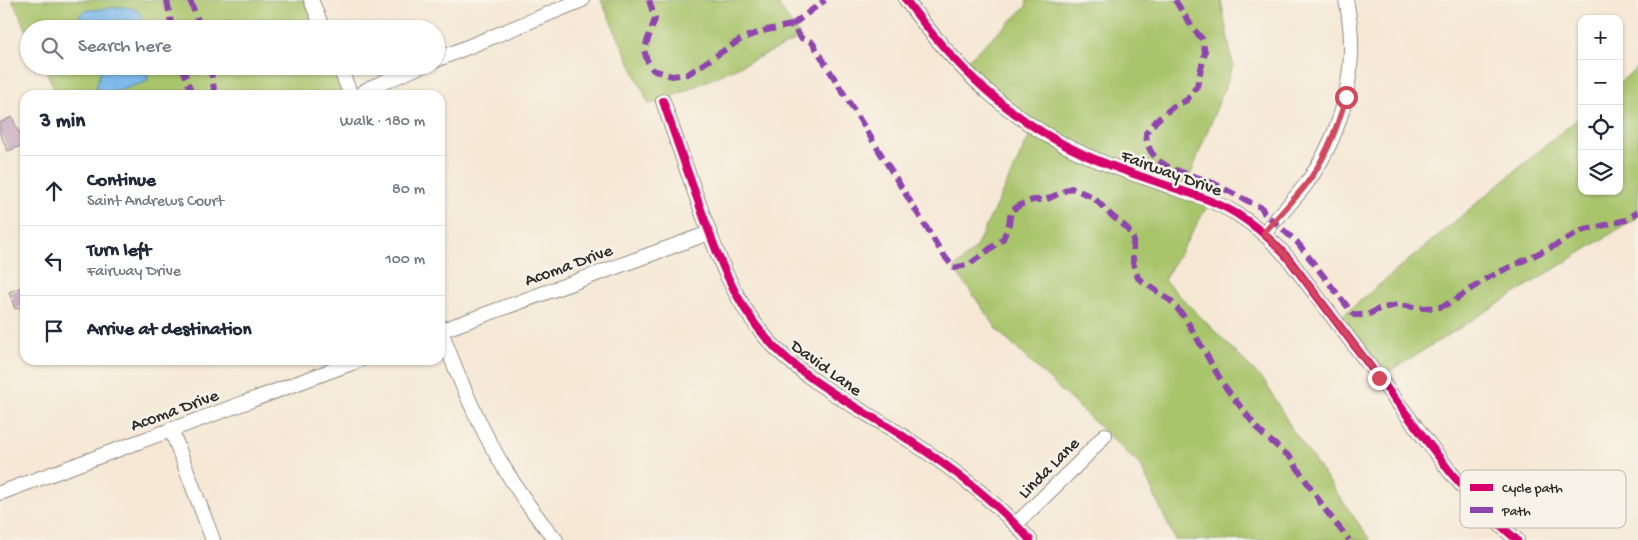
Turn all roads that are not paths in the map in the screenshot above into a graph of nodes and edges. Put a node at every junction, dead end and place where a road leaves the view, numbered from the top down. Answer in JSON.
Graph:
{"nodes":[{"id":1,"x":311,"y":0,"type":"edge"},
{"id":2,"x":582,"y":0,"type":"edge"},
{"id":3,"x":906,"y":0,"type":"edge"},
{"id":4,"x":1346,"y":0,"type":"edge"},
{"id":5,"x":319,"y":20,"type":"edge"},
{"id":6,"x":445,"y":56,"type":"edge"},
{"id":7,"x":343,"y":75,"type":"edge"},
{"id":8,"x":400,"y":75,"type":"edge"},
{"id":9,"x":349,"y":90,"type":"edge"},
{"id":10,"x":366,"y":90,"type":"edge"},
{"id":11,"x":662,"y":101,"type":"dead end"},
{"id":12,"x":709,"y":233,"type":"junction"},
{"id":13,"x":1264,"y":233,"type":"junction"},
{"id":14,"x":445,"y":328,"type":"edge"},
{"id":15,"x":445,"y":342,"type":"edge"},
{"id":16,"x":346,"y":365,"type":"edge"},
{"id":17,"x":171,"y":429,"type":"junction"},
{"id":18,"x":1106,"y":435,"type":"dead end"},
{"id":19,"x":1460,"y":483,"type":"edge"},
{"id":20,"x":0,"y":493,"type":"edge"},
{"id":21,"x":1016,"y":524,"type":"junction"},
{"id":22,"x":1503,"y":528,"type":"edge"},
{"id":23,"x":213,"y":540,"type":"edge"},
{"id":24,"x":556,"y":540,"type":"edge"},
{"id":25,"x":1030,"y":540,"type":"edge"},
{"id":26,"x":1518,"y":540,"type":"edge"}],
"edges":[{"from":1,"to":5,"type":"street"},
{"from":2,"to":6,"type":"street"},
{"from":3,"to":13,"type":"street","name":"Fairway Drive"},
{"from":4,"to":13,"type":"street"},
{"from":7,"to":9,"type":"street"},
{"from":8,"to":10,"type":"street"},
{"from":11,"to":12,"type":"street","name":"David Lane"},
{"from":12,"to":14,"type":"street","name":"Acoma Drive"},
{"from":12,"to":21,"type":"street","name":"David Lane"},
{"from":13,"to":19,"type":"street","name":"Fairway Drive"},
{"from":15,"to":24,"type":"street"},
{"from":16,"to":17,"type":"street","name":"Acoma Drive"},
{"from":17,"to":20,"type":"street","name":"Acoma Drive"},
{"from":17,"to":23,"type":"street"},
{"from":18,"to":21,"type":"street","name":"Linda Lane"},
{"from":21,"to":25,"type":"street","name":"David Lane"},
{"from":22,"to":26,"type":"street","name":"Fairway Drive"}]}
